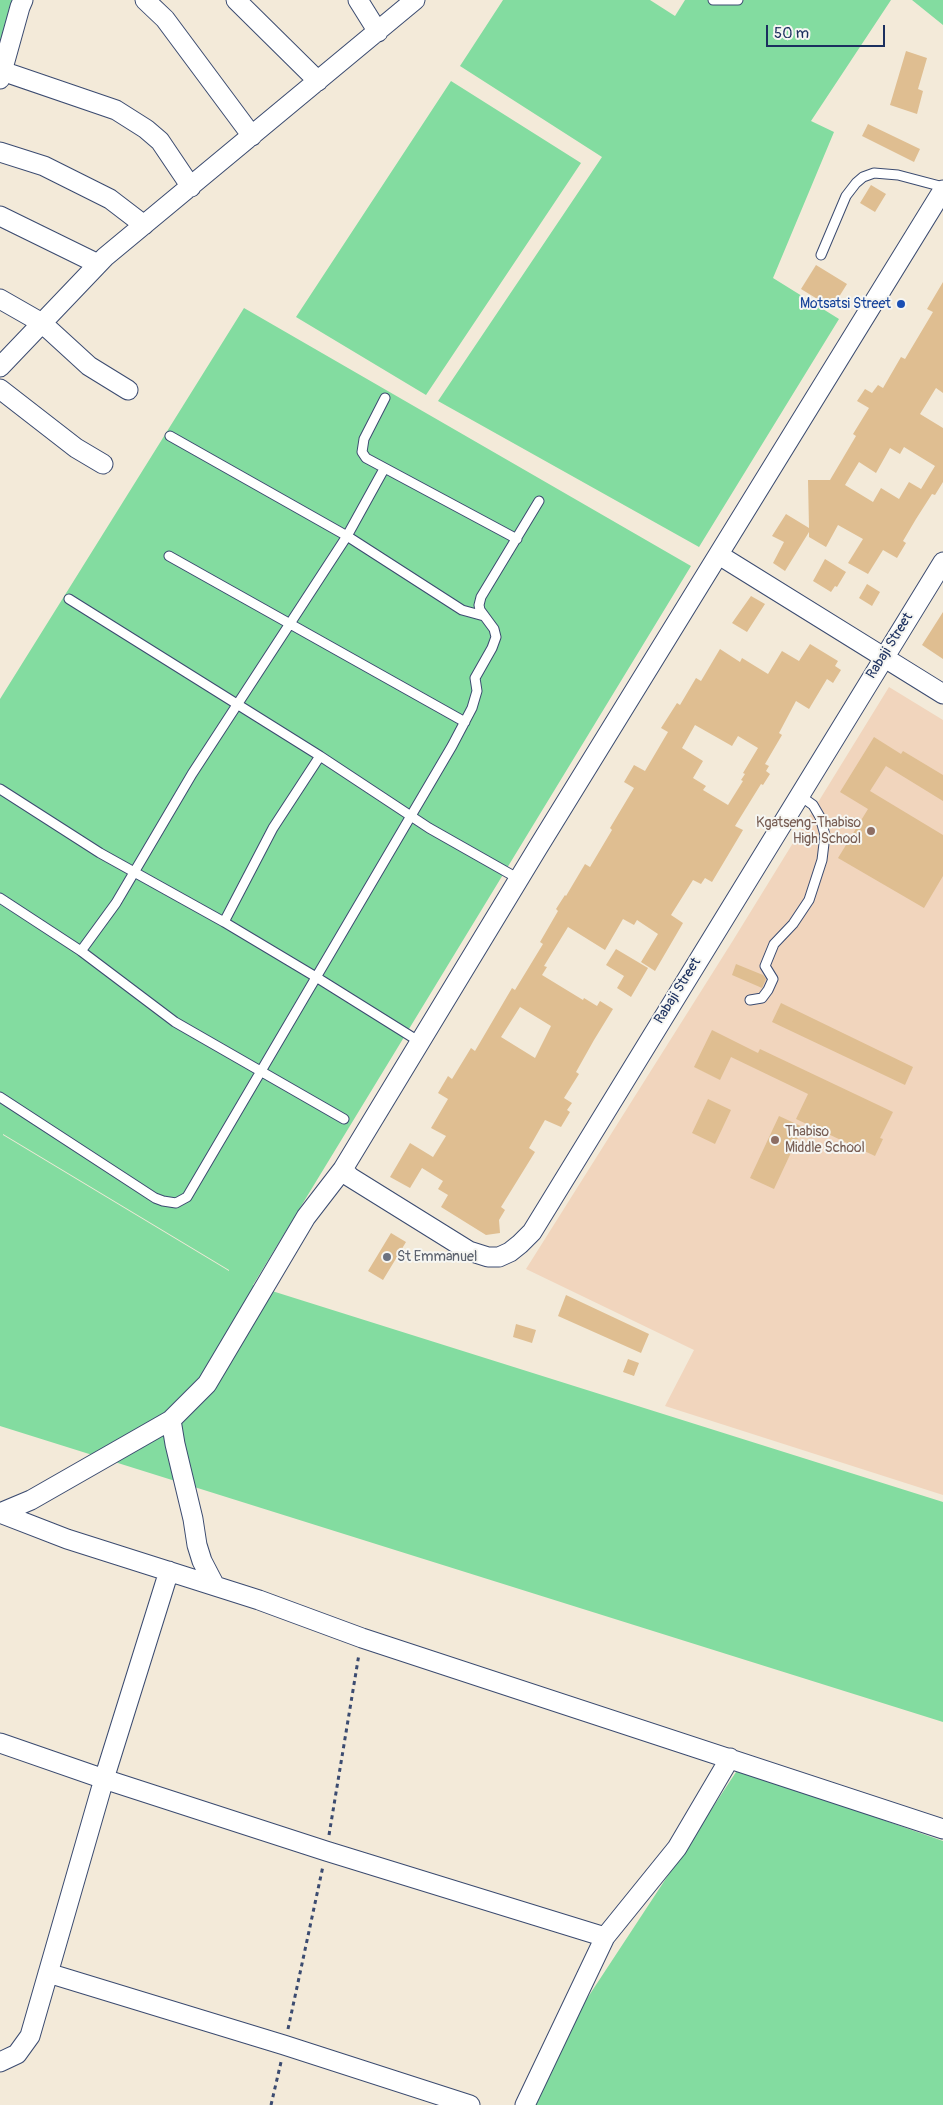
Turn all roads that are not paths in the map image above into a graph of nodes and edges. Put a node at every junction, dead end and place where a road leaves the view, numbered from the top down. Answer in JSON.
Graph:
{"nodes":[{"id":1,"x":24,"y":0,"type":"edge"},
{"id":2,"x":145,"y":0,"type":"edge"},
{"id":3,"x":236,"y":0,"type":"edge"},
{"id":4,"x":358,"y":0,"type":"edge"},
{"id":5,"x":415,"y":0,"type":"edge"},
{"id":6,"x":713,"y":0,"type":"edge"},
{"id":7,"x":738,"y":0,"type":"edge"},
{"id":8,"x":378,"y":32,"type":"junction"},
{"id":9,"x":1,"y":75,"type":"edge"},
{"id":10,"x":318,"y":81,"type":"junction"},
{"id":11,"x":252,"y":136,"type":"junction"},
{"id":12,"x":0,"y":152,"type":"edge"},
{"id":13,"x":943,"y":186,"type":"edge"},
{"id":14,"x":190,"y":187,"type":"junction"},
{"id":15,"x":943,"y":190,"type":"edge"},
{"id":16,"x":0,"y":216,"type":"edge"},
{"id":17,"x":144,"y":225,"type":"junction"},
{"id":18,"x":821,"y":255,"type":"dead end"},
{"id":19,"x":98,"y":264,"type":"junction"},
{"id":20,"x":0,"y":299,"type":"edge"},
{"id":21,"x":42,"y":323,"type":"junction"},
{"id":22,"x":0,"y":367,"type":"edge"},
{"id":23,"x":0,"y":389,"type":"edge"},
{"id":24,"x":128,"y":390,"type":"dead end"},
{"id":25,"x":385,"y":398,"type":"dead end"},
{"id":26,"x":170,"y":436,"type":"dead end"},
{"id":27,"x":103,"y":464,"type":"dead end"},
{"id":28,"x":384,"y":469,"type":"junction"},
{"id":29,"x":539,"y":501,"type":"dead end"},
{"id":30,"x":347,"y":536,"type":"junction"},
{"id":31,"x":517,"y":539,"type":"junction"},
{"id":32,"x":719,"y":555,"type":"junction"},
{"id":33,"x":169,"y":556,"type":"dead end"},
{"id":34,"x":943,"y":562,"type":"edge"},
{"id":35,"x":69,"y":599,"type":"dead end"},
{"id":36,"x":484,"y":616,"type":"junction"},
{"id":37,"x":291,"y":624,"type":"junction"},
{"id":38,"x":883,"y":657,"type":"junction"},
{"id":39,"x":943,"y":694,"type":"edge"},
{"id":40,"x":238,"y":704,"type":"junction"},
{"id":41,"x":465,"y":722,"type":"junction"},
{"id":42,"x":320,"y":756,"type":"junction"},
{"id":43,"x":0,"y":789,"type":"edge"},
{"id":44,"x":799,"y":795,"type":"junction"},
{"id":45,"x":411,"y":816,"type":"junction"},
{"id":46,"x":134,"y":872,"type":"junction"},
{"id":47,"x":519,"y":879,"type":"junction"},
{"id":48,"x":0,"y":898,"type":"edge"},
{"id":49,"x":224,"y":922,"type":"junction"},
{"id":50,"x":81,"y":951,"type":"junction"},
{"id":51,"x":316,"y":977,"type":"junction"},
{"id":52,"x":750,"y":1000,"type":"dead end"},
{"id":53,"x":420,"y":1042,"type":"junction"},
{"id":54,"x":261,"y":1071,"type":"junction"},
{"id":55,"x":0,"y":1098,"type":"edge"},
{"id":56,"x":344,"y":1119,"type":"dead end"},
{"id":57,"x":344,"y":1169,"type":"junction"},
{"id":58,"x":171,"y":1420,"type":"junction"},
{"id":59,"x":0,"y":1513,"type":"edge"},
{"id":60,"x":169,"y":1571,"type":"junction"},
{"id":61,"x":215,"y":1586,"type":"junction"},
{"id":62,"x":0,"y":1743,"type":"edge"},
{"id":63,"x":730,"y":1758,"type":"junction"},
{"id":64,"x":104,"y":1779,"type":"junction"},
{"id":65,"x":943,"y":1829,"type":"edge"},
{"id":66,"x":605,"y":1937,"type":"junction"},
{"id":67,"x":48,"y":1973,"type":"junction"},
{"id":68,"x":0,"y":2062,"type":"edge"},
{"id":69,"x":470,"y":2105,"type":"edge"},
{"id":70,"x":525,"y":2105,"type":"edge"}],
"edges":[{"from":1,"to":9,"type":"street"},
{"from":2,"to":11,"type":"street"},
{"from":3,"to":10,"type":"street"},
{"from":4,"to":8,"type":"street"},
{"from":5,"to":8,"type":"street"},
{"from":6,"to":7,"type":"lane"},
{"from":8,"to":10,"type":"street"},
{"from":9,"to":14,"type":"street"},
{"from":10,"to":11,"type":"street"},
{"from":11,"to":14,"type":"street"},
{"from":12,"to":17,"type":"street"},
{"from":13,"to":18,"type":"lane"},
{"from":14,"to":17,"type":"street"},
{"from":15,"to":32,"type":"street"},
{"from":16,"to":19,"type":"street"},
{"from":17,"to":19,"type":"street"},
{"from":19,"to":21,"type":"street"},
{"from":20,"to":21,"type":"street"},
{"from":21,"to":22,"type":"street"},
{"from":21,"to":24,"type":"street"},
{"from":23,"to":27,"type":"street"},
{"from":25,"to":28,"type":"lane"},
{"from":26,"to":30,"type":"lane"},
{"from":28,"to":30,"type":"lane"},
{"from":28,"to":31,"type":"lane"},
{"from":29,"to":31,"type":"lane"},
{"from":30,"to":36,"type":"lane"},
{"from":30,"to":37,"type":"lane"},
{"from":31,"to":36,"type":"lane"},
{"from":32,"to":38,"type":"street"},
{"from":32,"to":47,"type":"street"},
{"from":33,"to":37,"type":"lane"},
{"from":34,"to":38,"type":"street","name":"Rabaji Street"},
{"from":35,"to":40,"type":"lane"},
{"from":36,"to":41,"type":"lane"},
{"from":37,"to":40,"type":"lane"},
{"from":37,"to":41,"type":"lane"},
{"from":38,"to":39,"type":"street"},
{"from":38,"to":44,"type":"street","name":"Rabaji Street"},
{"from":40,"to":42,"type":"lane"},
{"from":40,"to":46,"type":"lane"},
{"from":41,"to":45,"type":"lane"},
{"from":42,"to":45,"type":"lane"},
{"from":42,"to":49,"type":"lane"},
{"from":43,"to":46,"type":"lane"},
{"from":44,"to":52,"type":"lane"},
{"from":44,"to":57,"type":"street","name":"Rabaji Street"},
{"from":45,"to":47,"type":"lane"},
{"from":45,"to":51,"type":"lane"},
{"from":46,"to":49,"type":"lane"},
{"from":46,"to":50,"type":"lane"},
{"from":47,"to":53,"type":"street"},
{"from":48,"to":50,"type":"lane"},
{"from":49,"to":51,"type":"lane"},
{"from":50,"to":54,"type":"lane"},
{"from":51,"to":53,"type":"lane"},
{"from":51,"to":54,"type":"lane"},
{"from":53,"to":57,"type":"street"},
{"from":54,"to":55,"type":"lane"},
{"from":54,"to":56,"type":"lane"},
{"from":57,"to":58,"type":"street"},
{"from":58,"to":59,"type":"street"},
{"from":58,"to":61,"type":"street"},
{"from":59,"to":60,"type":"street"},
{"from":60,"to":61,"type":"street"},
{"from":60,"to":64,"type":"street"},
{"from":61,"to":63,"type":"street"},
{"from":62,"to":64,"type":"street"},
{"from":63,"to":65,"type":"street"},
{"from":63,"to":66,"type":"street"},
{"from":64,"to":66,"type":"street"},
{"from":64,"to":67,"type":"street"},
{"from":66,"to":70,"type":"street"},
{"from":67,"to":68,"type":"street"},
{"from":67,"to":69,"type":"street"}]}
